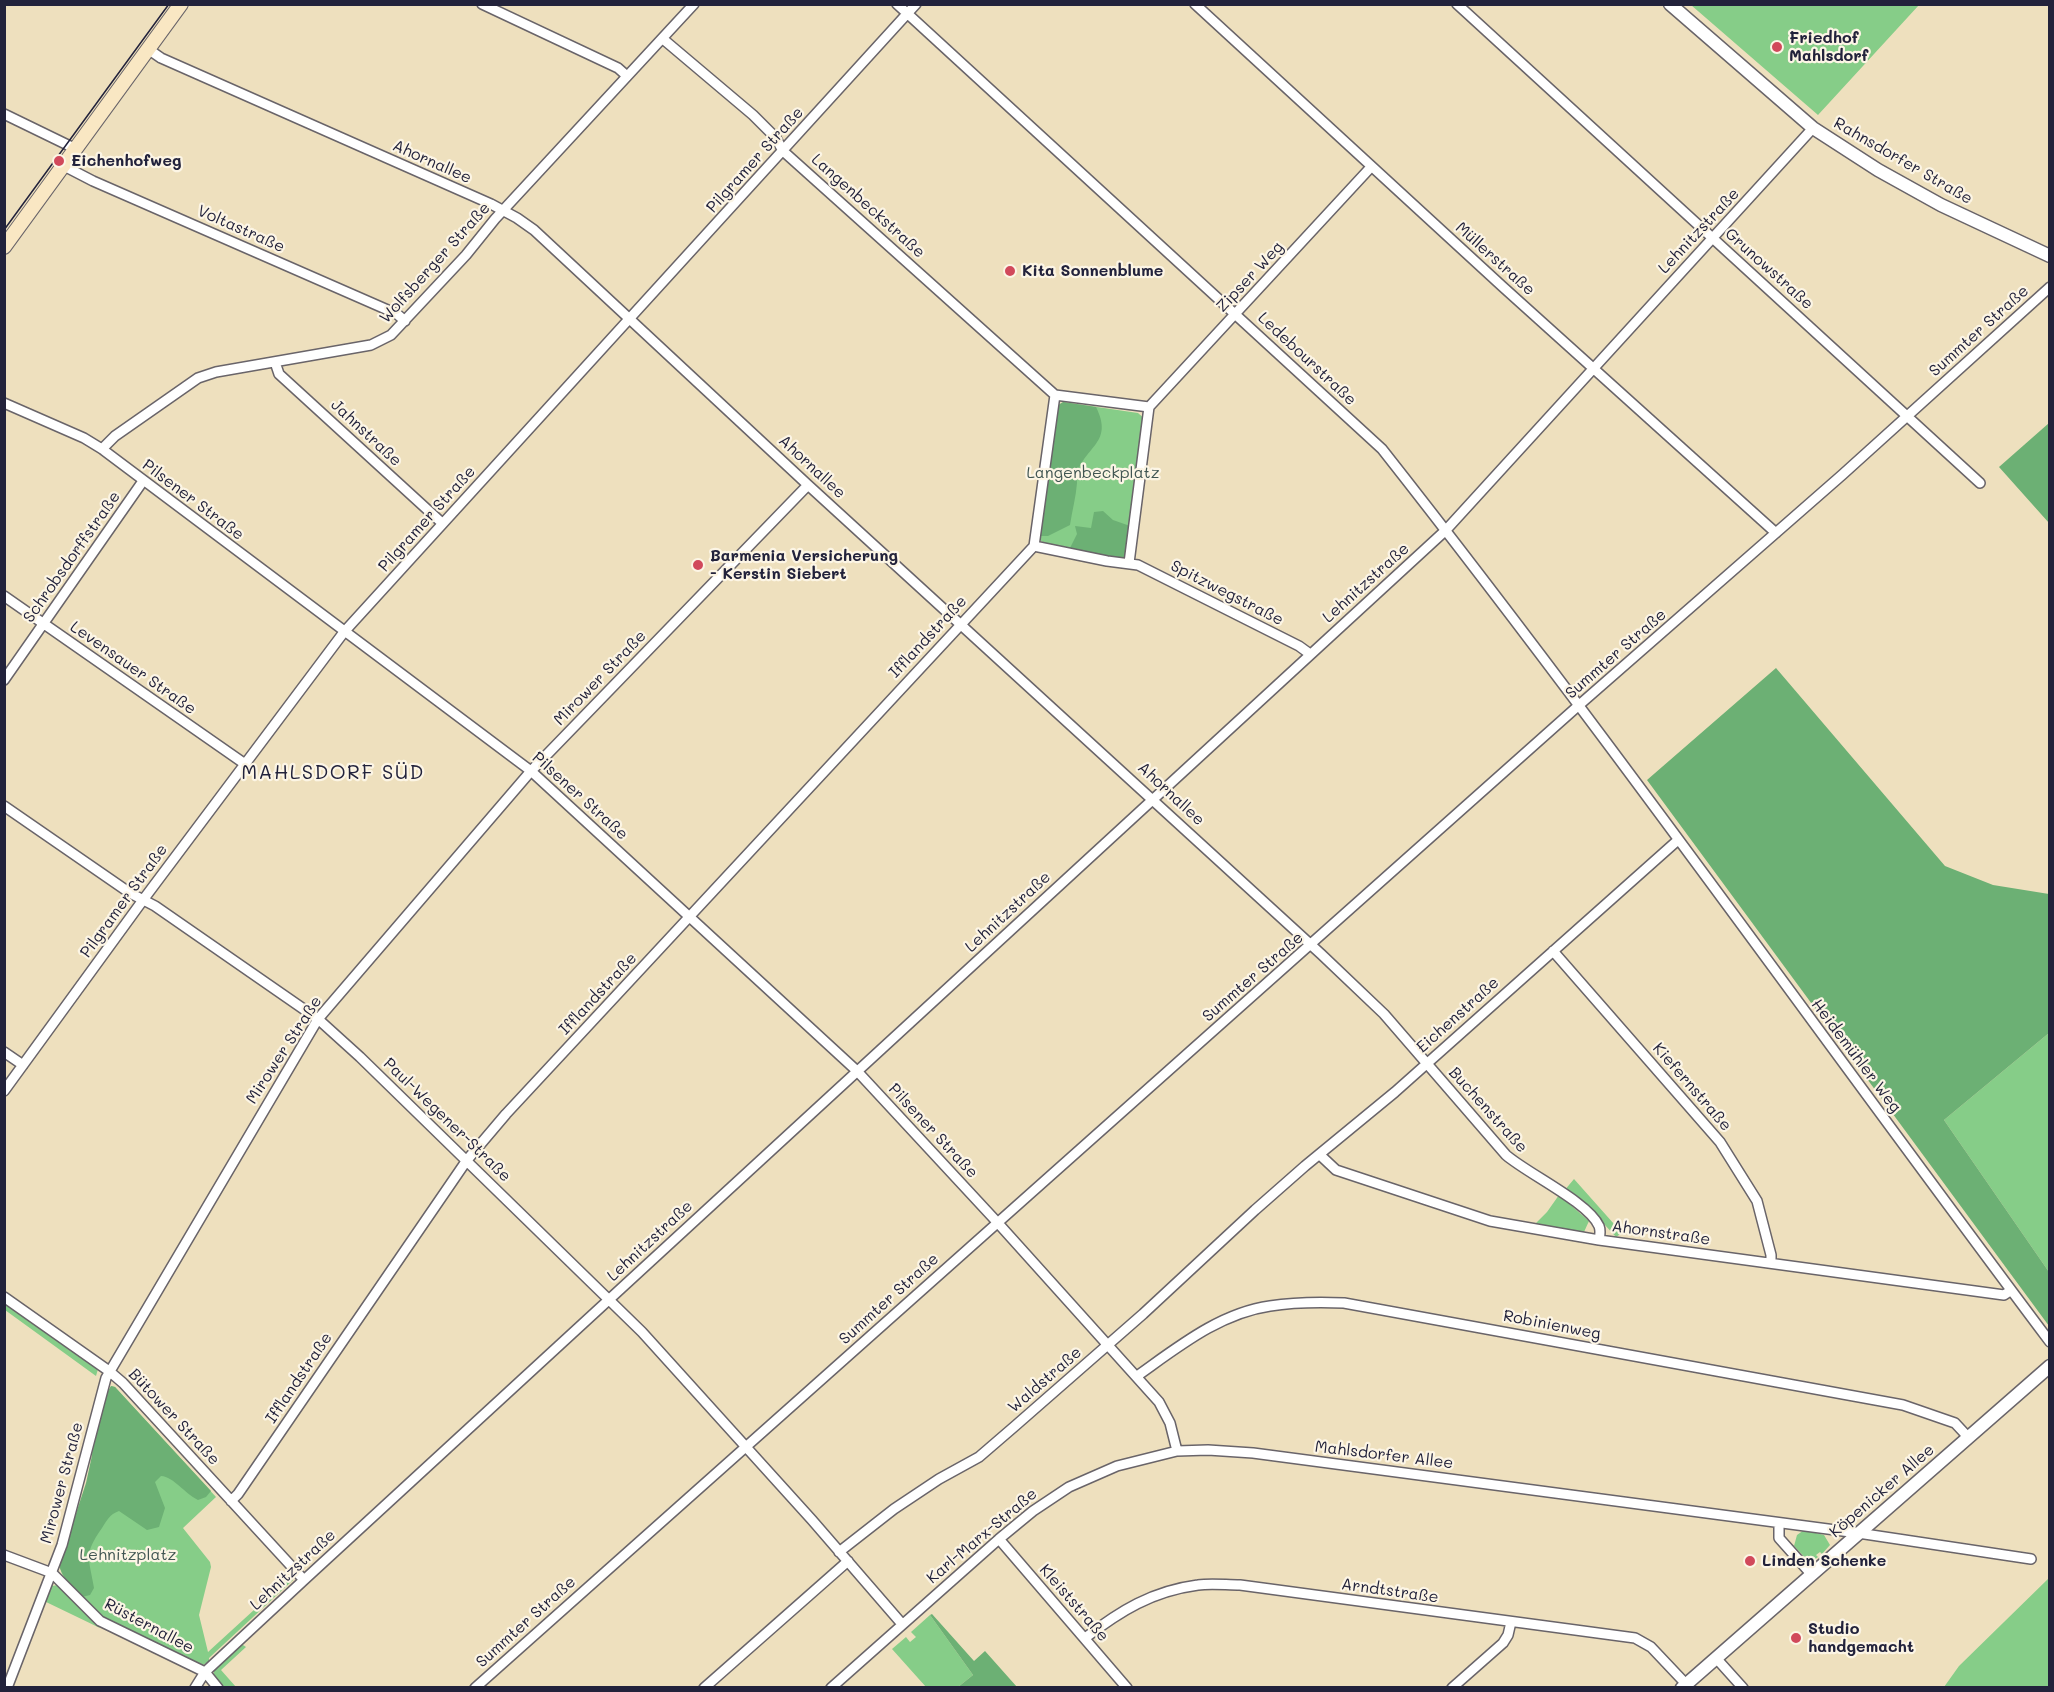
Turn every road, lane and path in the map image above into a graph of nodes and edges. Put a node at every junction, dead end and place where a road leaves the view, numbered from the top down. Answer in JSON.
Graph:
{"nodes":[{"id":1,"x":181,"y":4,"type":"edge"},
{"id":2,"x":482,"y":4,"type":"edge"},
{"id":3,"x":694,"y":4,"type":"edge"},
{"id":4,"x":897,"y":4,"type":"edge"},
{"id":5,"x":916,"y":4,"type":"edge"},
{"id":6,"x":1196,"y":4,"type":"edge"},
{"id":7,"x":1457,"y":4,"type":"edge"},
{"id":8,"x":1670,"y":4,"type":"edge"},
{"id":9,"x":908,"y":14,"type":"junction"},
{"id":10,"x":663,"y":39,"type":"junction"},
{"id":11,"x":148,"y":50,"type":"junction"},
{"id":12,"x":627,"y":76,"type":"junction"},
{"id":13,"x":4,"y":114,"type":"edge"},
{"id":14,"x":1813,"y":128,"type":"junction"},
{"id":15,"x":76,"y":149,"type":"junction"},
{"id":16,"x":783,"y":151,"type":"junction"},
{"id":17,"x":64,"y":166,"type":"junction"},
{"id":18,"x":1371,"y":167,"type":"junction"},
{"id":19,"x":504,"y":210,"type":"junction"},
{"id":20,"x":1713,"y":238,"type":"junction"},
{"id":21,"x":4,"y":247,"type":"edge"},
{"id":22,"x":2049,"y":256,"type":"edge"},
{"id":23,"x":2049,"y":287,"type":"edge"},
{"id":24,"x":1236,"y":314,"type":"junction"},
{"id":25,"x":629,"y":319,"type":"junction"},
{"id":26,"x":405,"y":321,"type":"junction"},
{"id":27,"x":275,"y":362,"type":"junction"},
{"id":28,"x":1593,"y":367,"type":"junction"},
{"id":29,"x":1055,"y":395,"type":"junction"},
{"id":30,"x":4,"y":404,"type":"edge"},
{"id":31,"x":1149,"y":407,"type":"junction"},
{"id":32,"x":1907,"y":416,"type":"junction"},
{"id":33,"x":102,"y":449,"type":"junction"},
{"id":34,"x":143,"y":481,"type":"junction"},
{"id":35,"x":1980,"y":483,"type":"dead end"},
{"id":36,"x":808,"y":485,"type":"junction"},
{"id":37,"x":442,"y":523,"type":"junction"},
{"id":38,"x":1446,"y":530,"type":"junction"},
{"id":39,"x":1776,"y":533,"type":"junction"},
{"id":40,"x":1034,"y":546,"type":"junction"},
{"id":41,"x":1129,"y":563,"type":"junction"},
{"id":42,"x":4,"y":596,"type":"edge"},
{"id":43,"x":960,"y":623,"type":"junction"},
{"id":44,"x":44,"y":624,"type":"junction"},
{"id":45,"x":345,"y":632,"type":"junction"},
{"id":46,"x":1310,"y":654,"type":"junction"},
{"id":47,"x":4,"y":680,"type":"edge"},
{"id":48,"x":1578,"y":706,"type":"junction"},
{"id":49,"x":245,"y":764,"type":"junction"},
{"id":50,"x":531,"y":771,"type":"junction"},
{"id":51,"x":1639,"y":787,"type":"joint"},
{"id":52,"x":1154,"y":799,"type":"junction"},
{"id":53,"x":4,"y":806,"type":"edge"},
{"id":54,"x":1678,"y":840,"type":"junction"},
{"id":55,"x":143,"y":900,"type":"junction"},
{"id":56,"x":690,"y":916,"type":"junction"},
{"id":57,"x":1311,"y":945,"type":"junction"},
{"id":58,"x":1553,"y":951,"type":"junction"},
{"id":59,"x":1383,"y":1014,"type":"joint"},
{"id":60,"x":318,"y":1019,"type":"junction"},
{"id":61,"x":4,"y":1052,"type":"edge"},
{"id":62,"x":1426,"y":1063,"type":"junction"},
{"id":63,"x":23,"y":1065,"type":"junction"},
{"id":64,"x":857,"y":1071,"type":"junction"},
{"id":65,"x":4,"y":1090,"type":"edge"},
{"id":66,"x":1320,"y":1155,"type":"junction"},
{"id":67,"x":467,"y":1160,"type":"junction"},
{"id":68,"x":1255,"y":1210,"type":"joint"},
{"id":69,"x":997,"y":1222,"type":"junction"},
{"id":70,"x":1599,"y":1240,"type":"junction"},
{"id":71,"x":1771,"y":1263,"type":"junction"},
{"id":72,"x":2010,"y":1291,"type":"junction"},
{"id":73,"x":4,"y":1297,"type":"edge"},
{"id":74,"x":610,"y":1300,"type":"junction"},
{"id":75,"x":2049,"y":1342,"type":"edge"},
{"id":76,"x":1108,"y":1344,"type":"junction"},
{"id":77,"x":2049,"y":1366,"type":"edge"},
{"id":78,"x":110,"y":1371,"type":"junction"},
{"id":79,"x":1137,"y":1377,"type":"junction"},
{"id":80,"x":1968,"y":1437,"type":"junction"},
{"id":81,"x":746,"y":1446,"type":"junction"},
{"id":82,"x":1177,"y":1451,"type":"junction"},
{"id":83,"x":231,"y":1500,"type":"junction"},
{"id":84,"x":1779,"y":1523,"type":"junction"},
{"id":85,"x":1858,"y":1533,"type":"junction"},
{"id":86,"x":999,"y":1539,"type":"junction"},
{"id":87,"x":839,"y":1552,"type":"junction"},
{"id":88,"x":4,"y":1555,"type":"edge"},
{"id":89,"x":2031,"y":1559,"type":"dead end"},
{"id":90,"x":848,"y":1561,"type":"junction"},
{"id":91,"x":52,"y":1573,"type":"junction"},
{"id":92,"x":1812,"y":1575,"type":"junction"},
{"id":93,"x":304,"y":1580,"type":"junction"},
{"id":94,"x":1511,"y":1622,"type":"junction"},
{"id":95,"x":902,"y":1624,"type":"junction"},
{"id":96,"x":1085,"y":1638,"type":"junction"},
{"id":97,"x":1716,"y":1658,"type":"junction"},
{"id":98,"x":205,"y":1672,"type":"junction"},
{"id":99,"x":1684,"y":1686,"type":"edge"},
{"id":100,"x":8,"y":1688,"type":"edge"},
{"id":101,"x":195,"y":1688,"type":"edge"},
{"id":102,"x":218,"y":1688,"type":"edge"},
{"id":103,"x":475,"y":1688,"type":"edge"},
{"id":104,"x":704,"y":1688,"type":"edge"},
{"id":105,"x":831,"y":1688,"type":"edge"},
{"id":106,"x":1127,"y":1688,"type":"edge"},
{"id":107,"x":1452,"y":1688,"type":"edge"},
{"id":108,"x":1743,"y":1688,"type":"edge"}],
"edges":[{"from":1,"to":11,"type":"main road"},
{"from":2,"to":12,"type":"street"},
{"from":3,"to":10,"type":"street","name":"Wolfsberger Straße"},
{"from":4,"to":9,"type":"street","name":"Ledebourstraße"},
{"from":5,"to":9,"type":"street","name":"Pilgramer Straße"},
{"from":6,"to":18,"type":"street","name":"Müllerstraße"},
{"from":7,"to":20,"type":"street","name":"Grunowstraße"},
{"from":8,"to":14,"type":"street","name":"Rahnsdorfer Straße"},
{"from":9,"to":16,"type":"street","name":"Pilgramer Straße"},
{"from":9,"to":24,"type":"street","name":"Ledebourstraße"},
{"from":10,"to":12,"type":"street","name":"Wolfsberger Straße"},
{"from":10,"to":16,"type":"street","name":"Langenbeckstraße"},
{"from":11,"to":15,"type":"main road"},
{"from":11,"to":19,"type":"street","name":"Ahornallee"},
{"from":12,"to":19,"type":"street","name":"Wolfsberger Straße"},
{"from":13,"to":15,"type":"street"},
{"from":14,"to":20,"type":"street","name":"Lehnitzstraße"},
{"from":14,"to":22,"type":"street","name":"Rahnsdorfer Straße"},
{"from":15,"to":17,"type":"main road"},
{"from":16,"to":25,"type":"street","name":"Pilgramer Straße"},
{"from":16,"to":29,"type":"street","name":"Langenbeckstraße"},
{"from":17,"to":21,"type":"main road"},
{"from":17,"to":26,"type":"street","name":"Voltastraße"},
{"from":18,"to":24,"type":"street","name":"Zipser Weg"},
{"from":18,"to":28,"type":"street","name":"Müllerstraße"},
{"from":19,"to":25,"type":"street","name":"Ahornallee"},
{"from":19,"to":26,"type":"street","name":"Wolfsberger Straße"},
{"from":20,"to":28,"type":"street","name":"Lehnitzstraße"},
{"from":20,"to":32,"type":"street","name":"Grunowstraße"},
{"from":23,"to":32,"type":"street","name":"Summter Straße"},
{"from":24,"to":31,"type":"street","name":"Zipser Weg"},
{"from":24,"to":38,"type":"street","name":"Ledebourstraße"},
{"from":25,"to":36,"type":"street","name":"Ahornallee"},
{"from":25,"to":37,"type":"street","name":"Pilgramer Straße"},
{"from":26,"to":27,"type":"street","name":"Wolfsberger Straße"},
{"from":27,"to":33,"type":"street","name":"Wolfsberger Straße"},
{"from":27,"to":37,"type":"street","name":"Jahnstraße"},
{"from":28,"to":38,"type":"street","name":"Lehnitzstraße"},
{"from":28,"to":39,"type":"street","name":"Müllerstraße"},
{"from":29,"to":31,"type":"street"},
{"from":29,"to":40,"type":"street"},
{"from":30,"to":33,"type":"street","name":"Pilsener Straße"},
{"from":31,"to":41,"type":"street"},
{"from":32,"to":35,"type":"street","name":"Grunowstraße"},
{"from":32,"to":39,"type":"street","name":"Summter Straße"},
{"from":33,"to":34,"type":"street","name":"Pilsener Straße"},
{"from":34,"to":44,"type":"street","name":"Schrobsdorffstraße"},
{"from":34,"to":45,"type":"street","name":"Pilsener Straße"},
{"from":36,"to":43,"type":"street","name":"Ahornallee"},
{"from":36,"to":50,"type":"street","name":"Mirower Straße"},
{"from":37,"to":45,"type":"street","name":"Pilgramer Straße"},
{"from":38,"to":46,"type":"street","name":"Lehnitzstraße"},
{"from":38,"to":48,"type":"street","name":"Ledebourstraße"},
{"from":39,"to":48,"type":"street","name":"Summter Straße"},
{"from":40,"to":41,"type":"street"},
{"from":40,"to":43,"type":"street","name":"Ifflandstraße"},
{"from":41,"to":46,"type":"street","name":"Spitzwegstraße"},
{"from":42,"to":44,"type":"street","name":"Levensauer Straße"},
{"from":43,"to":52,"type":"street","name":"Ahornallee"},
{"from":43,"to":56,"type":"street","name":"Ifflandstraße"},
{"from":44,"to":47,"type":"street","name":"Schrobsdorffstraße"},
{"from":44,"to":49,"type":"street","name":"Levensauer Straße"},
{"from":45,"to":49,"type":"street","name":"Pilgramer Straße"},
{"from":45,"to":50,"type":"street","name":"Pilsener Straße"},
{"from":46,"to":52,"type":"street","name":"Lehnitzstraße"},
{"from":48,"to":51,"type":"street","name":"Ledebourstraße"},
{"from":48,"to":57,"type":"street","name":"Summter Straße"},
{"from":49,"to":55,"type":"street","name":"Pilgramer Straße"},
{"from":50,"to":56,"type":"street","name":"Pilsener Straße"},
{"from":50,"to":60,"type":"street","name":"Mirower Straße"},
{"from":51,"to":54,"type":"street","name":"Heidemühler Weg"},
{"from":52,"to":57,"type":"street","name":"Ahornallee"},
{"from":52,"to":64,"type":"street","name":"Lehnitzstraße"},
{"from":53,"to":55,"type":"street","name":"Paul-Wegener-Straße"},
{"from":54,"to":58,"type":"street","name":"Eichenstraße"},
{"from":54,"to":72,"type":"street","name":"Heidemühler Weg"},
{"from":55,"to":60,"type":"street","name":"Paul-Wegener-Straße"},
{"from":55,"to":63,"type":"street","name":"Pilgramer Straße"},
{"from":56,"to":64,"type":"street","name":"Pilsener Straße"},
{"from":56,"to":67,"type":"street","name":"Ifflandstraße"},
{"from":57,"to":59,"type":"street","name":"Ahornallee"},
{"from":57,"to":69,"type":"street","name":"Summter Straße"},
{"from":58,"to":62,"type":"street","name":"Eichenstraße"},
{"from":58,"to":71,"type":"street","name":"Kiefernstraße"},
{"from":59,"to":62,"type":"street","name":"Buchenstraße"},
{"from":60,"to":67,"type":"street","name":"Paul-Wegener-Straße"},
{"from":60,"to":78,"type":"street","name":"Mirower Straße"},
{"from":61,"to":63,"type":"street"},
{"from":62,"to":66,"type":"street","name":"Eichenstraße"},
{"from":62,"to":70,"type":"street","name":"Buchenstraße"},
{"from":63,"to":65,"type":"street","name":"Pilgramer Straße"},
{"from":64,"to":69,"type":"street","name":"Pilsener Straße"},
{"from":64,"to":74,"type":"street","name":"Lehnitzstraße"},
{"from":66,"to":68,"type":"street","name":"Eichenstraße"},
{"from":66,"to":70,"type":"street","name":"Ahornstraße"},
{"from":67,"to":74,"type":"street","name":"Paul-Wegener-Straße"},
{"from":67,"to":83,"type":"street","name":"Ifflandstraße"},
{"from":68,"to":76,"type":"street","name":"Waldstraße"},
{"from":69,"to":76,"type":"street","name":"Pilsener Straße"},
{"from":69,"to":81,"type":"street","name":"Summter Straße"},
{"from":70,"to":71,"type":"street","name":"Ahornstraße"},
{"from":71,"to":72,"type":"street","name":"Ahornstraße"},
{"from":72,"to":75,"type":"street","name":"Heidemühler Weg"},
{"from":73,"to":78,"type":"street","name":"Bütower Straße"},
{"from":74,"to":81,"type":"street","name":"Paul-Wegener-Straße"},
{"from":74,"to":93,"type":"street","name":"Lehnitzstraße"},
{"from":76,"to":79,"type":"street"},
{"from":76,"to":87,"type":"street","name":"Waldstraße"},
{"from":77,"to":80,"type":"street","name":"Köpenicker Allee"},
{"from":78,"to":83,"type":"street","name":"Bütower Straße"},
{"from":78,"to":91,"type":"street","name":"Mirower Straße"},
{"from":79,"to":80,"type":"street","name":"Robinienweg"},
{"from":79,"to":82,"type":"street"},
{"from":80,"to":85,"type":"street","name":"Köpenicker Allee"},
{"from":81,"to":87,"type":"street","name":"Paul-Wegener-Straße"},
{"from":81,"to":103,"type":"street","name":"Summter Straße"},
{"from":82,"to":84,"type":"street","name":"Mahlsdorfer Allee"},
{"from":82,"to":86,"type":"street","name":"Karl-Marx-Straße"},
{"from":83,"to":93,"type":"street","name":"Bütower Straße"},
{"from":84,"to":85,"type":"street","name":"Mahlsdorfer Allee"},
{"from":84,"to":92,"type":"street"},
{"from":85,"to":89,"type":"street","name":"Mahlsdorfer Allee"},
{"from":85,"to":92,"type":"street","name":"Köpenicker Allee"},
{"from":86,"to":95,"type":"street","name":"Karl-Marx-Straße"},
{"from":86,"to":96,"type":"street","name":"Kleiststraße"},
{"from":87,"to":90,"type":"street","name":"Paul-Wegener-Straße"},
{"from":88,"to":91,"type":"street","name":"Rüsternallee"},
{"from":90,"to":95,"type":"street","name":"Paul-Wegener-Straße"},
{"from":90,"to":104,"type":"street"},
{"from":91,"to":98,"type":"street","name":"Rüsternallee"},
{"from":91,"to":100,"type":"street","name":"Mirower Straße"},
{"from":92,"to":97,"type":"street","name":"Köpenicker Allee"},
{"from":93,"to":98,"type":"street","name":"Lehnitzstraße"},
{"from":94,"to":96,"type":"street","name":"Arndtstraße"},
{"from":94,"to":99,"type":"street","name":"Arndtstraße"},
{"from":94,"to":107,"type":"street"},
{"from":95,"to":105,"type":"street","name":"Karl-Marx-Straße"},
{"from":96,"to":106,"type":"street","name":"Kleiststraße"},
{"from":97,"to":99,"type":"street","name":"Köpenicker Allee"},
{"from":97,"to":108,"type":"street"},
{"from":98,"to":101,"type":"street","name":"Lehnitzstraße"},
{"from":98,"to":102,"type":"street","name":"Rüsternallee"}]}
